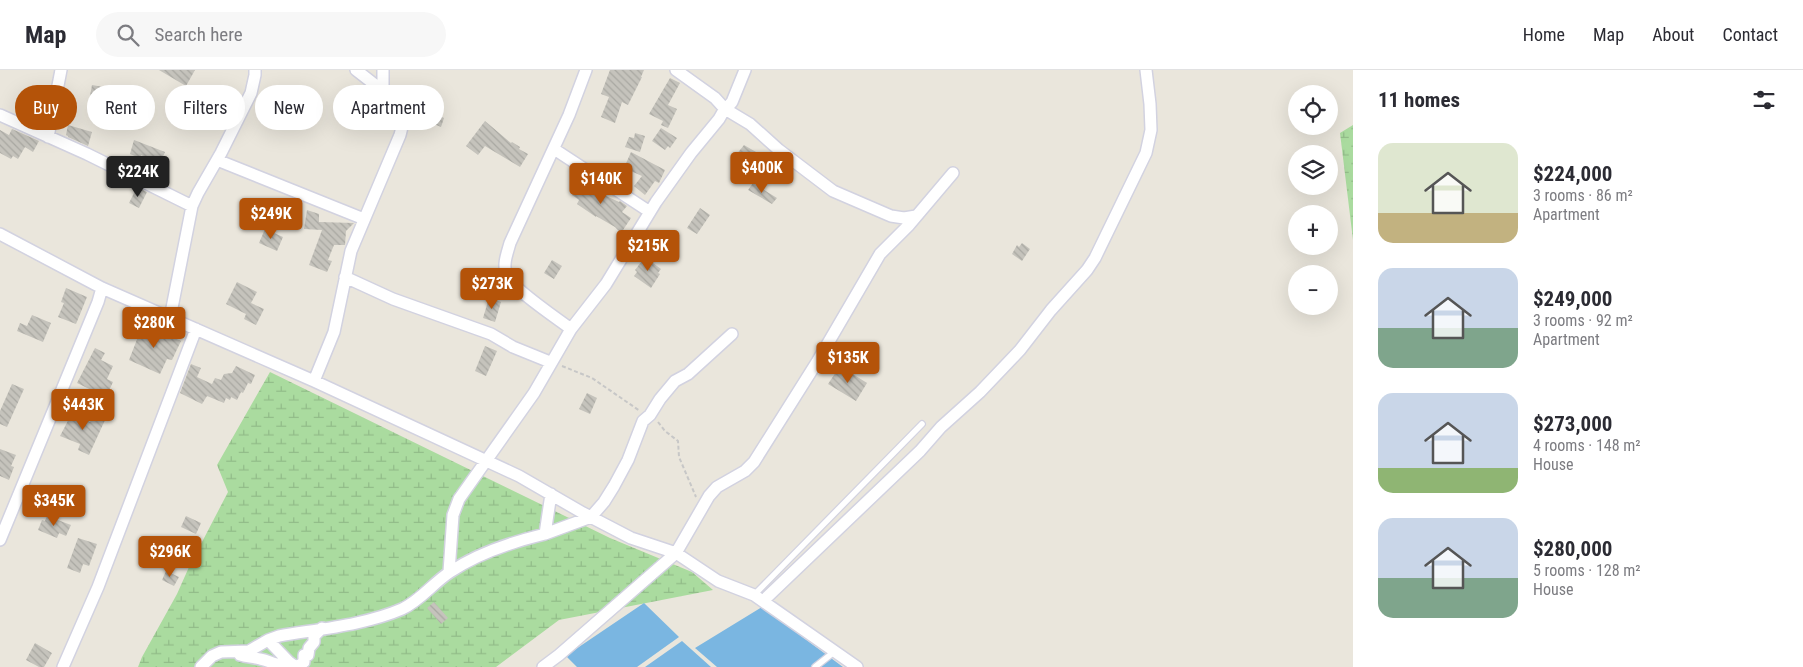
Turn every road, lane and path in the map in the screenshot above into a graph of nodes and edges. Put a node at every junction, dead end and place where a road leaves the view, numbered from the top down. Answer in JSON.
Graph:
{"nodes":[{"id":1,"x":61,"y":70,"type":"edge"},
{"id":2,"x":255,"y":70,"type":"edge"},
{"id":3,"x":356,"y":70,"type":"edge"},
{"id":4,"x":383,"y":70,"type":"edge"},
{"id":5,"x":586,"y":70,"type":"edge"},
{"id":6,"x":676,"y":70,"type":"edge"},
{"id":7,"x":745,"y":70,"type":"edge"},
{"id":8,"x":1146,"y":70,"type":"edge"},
{"id":9,"x":375,"y":85,"type":"edge"},
{"id":10,"x":383,"y":85,"type":"edge"},
{"id":11,"x":725,"y":109,"type":"junction"},
{"id":12,"x":0,"y":115,"type":"edge"},
{"id":13,"x":402,"y":130,"type":"edge"},
{"id":14,"x":48,"y":137,"type":"junction"},
{"id":15,"x":554,"y":149,"type":"junction"},
{"id":16,"x":216,"y":160,"type":"junction"},
{"id":17,"x":953,"y":173,"type":"dead end"},
{"id":18,"x":192,"y":206,"type":"junction"},
{"id":19,"x":650,"y":212,"type":"junction"},
{"id":20,"x":916,"y":216,"type":"junction"},
{"id":21,"x":364,"y":219,"type":"junction"},
{"id":22,"x":0,"y":234,"type":"edge"},
{"id":23,"x":345,"y":277,"type":"junction"},
{"id":24,"x":102,"y":288,"type":"junction"},
{"id":25,"x":170,"y":318,"type":"junction"},
{"id":26,"x":196,"y":329,"type":"junction"},
{"id":27,"x":571,"y":329,"type":"junction"},
{"id":28,"x":732,"y":334,"type":"dead end"},
{"id":29,"x":550,"y":362,"type":"junction"},
{"id":30,"x":314,"y":381,"type":"junction"},
{"id":31,"x":922,"y":424,"type":"dead end"},
{"id":32,"x":486,"y":461,"type":"junction"},
{"id":33,"x":551,"y":494,"type":"junction"},
{"id":34,"x":591,"y":516,"type":"junction"},
{"id":35,"x":545,"y":534,"type":"junction"},
{"id":36,"x":0,"y":540,"type":"edge"},
{"id":37,"x":676,"y":554,"type":"junction"},
{"id":38,"x":449,"y":572,"type":"junction"},
{"id":39,"x":759,"y":598,"type":"junction"},
{"id":40,"x":322,"y":628,"type":"junction"},
{"id":41,"x":268,"y":640,"type":"junction"},
{"id":42,"x":234,"y":652,"type":"junction"},
{"id":43,"x":834,"y":652,"type":"junction"},
{"id":44,"x":294,"y":665,"type":"edge"},
{"id":45,"x":63,"y":667,"type":"edge"},
{"id":46,"x":201,"y":667,"type":"edge"},
{"id":47,"x":543,"y":667,"type":"edge"},
{"id":48,"x":815,"y":667,"type":"edge"},
{"id":49,"x":856,"y":667,"type":"edge"}],
"edges":[{"from":1,"to":14,"type":"street"},
{"from":2,"to":16,"type":"street"},
{"from":3,"to":9,"type":"street"},
{"from":4,"to":10,"type":"street"},
{"from":5,"to":15,"type":"street"},
{"from":6,"to":11,"type":"street"},
{"from":7,"to":11,"type":"street"},
{"from":8,"to":39,"type":"street"},
{"from":11,"to":19,"type":"street"},
{"from":11,"to":20,"type":"street"},
{"from":12,"to":14,"type":"street"},
{"from":13,"to":21,"type":"street"},
{"from":14,"to":18,"type":"street"},
{"from":15,"to":19,"type":"street"},
{"from":15,"to":27,"type":"street"},
{"from":16,"to":18,"type":"street"},
{"from":16,"to":21,"type":"street"},
{"from":17,"to":20,"type":"street"},
{"from":18,"to":25,"type":"street"},
{"from":19,"to":27,"type":"street"},
{"from":20,"to":37,"type":"street"},
{"from":21,"to":23,"type":"street"},
{"from":22,"to":24,"type":"street"},
{"from":23,"to":29,"type":"street"},
{"from":23,"to":30,"type":"street"},
{"from":24,"to":25,"type":"street"},
{"from":24,"to":36,"type":"street"},
{"from":25,"to":26,"type":"street"},
{"from":26,"to":30,"type":"street"},
{"from":26,"to":45,"type":"street"},
{"from":27,"to":29,"type":"street"},
{"from":28,"to":34,"type":"street"},
{"from":29,"to":32,"type":"street"},
{"from":30,"to":32,"type":"street"},
{"from":31,"to":39,"type":"lane"},
{"from":32,"to":33,"type":"street"},
{"from":32,"to":38,"type":"street"},
{"from":33,"to":34,"type":"street"},
{"from":33,"to":35,"type":"street"},
{"from":34,"to":35,"type":"street"},
{"from":34,"to":37,"type":"street"},
{"from":35,"to":38,"type":"street"},
{"from":37,"to":39,"type":"street"},
{"from":37,"to":47,"type":"street"},
{"from":38,"to":40,"type":"street"},
{"from":39,"to":43,"type":"street"},
{"from":40,"to":41,"type":"street"},
{"from":40,"to":44,"type":"street"},
{"from":41,"to":42,"type":"street"},
{"from":41,"to":44,"type":"street"},
{"from":42,"to":44,"type":"street"},
{"from":42,"to":46,"type":"street"},
{"from":43,"to":48,"type":"lane"},
{"from":43,"to":49,"type":"street"}]}
